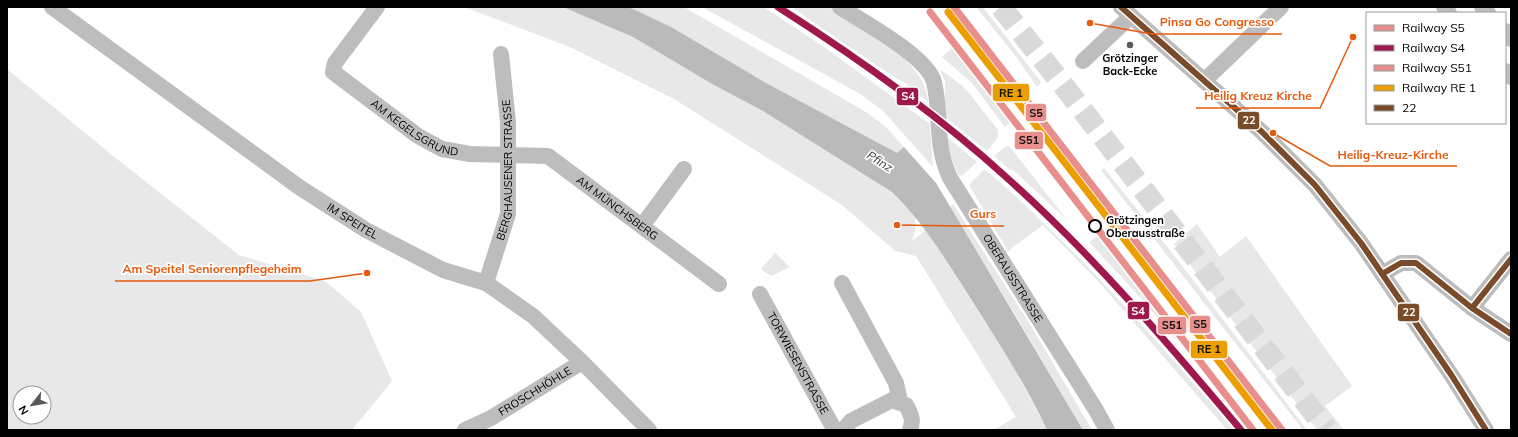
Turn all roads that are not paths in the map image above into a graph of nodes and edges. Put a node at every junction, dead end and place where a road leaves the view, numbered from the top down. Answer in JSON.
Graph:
{"nodes":[{"id":1,"x":52,"y":7,"type":"edge"},
{"id":2,"x":377,"y":7,"type":"edge"},
{"id":3,"x":840,"y":7,"type":"edge"},
{"id":4,"x":1281,"y":7,"type":"edge"},
{"id":5,"x":1126,"y":11,"type":"edge"},
{"id":6,"x":501,"y":54,"type":"dead end"},
{"id":7,"x":1083,"y":61,"type":"dead end"},
{"id":8,"x":1204,"y":81,"type":"junction"},
{"id":9,"x":508,"y":154,"type":"junction"},
{"id":10,"x":684,"y":169,"type":"dead end"},
{"id":11,"x":642,"y":226,"type":"junction"},
{"id":12,"x":1511,"y":259,"type":"edge"},
{"id":13,"x":1382,"y":274,"type":"junction"},
{"id":14,"x":486,"y":283,"type":"junction"},
{"id":15,"x":842,"y":283,"type":"dead end"},
{"id":16,"x":719,"y":284,"type":"dead end"},
{"id":17,"x":760,"y":294,"type":"dead end"},
{"id":18,"x":1472,"y":308,"type":"junction"},
{"id":19,"x":1511,"y":334,"type":"edge"},
{"id":20,"x":582,"y":362,"type":"junction"},
{"id":21,"x":900,"y":401,"type":"junction"},
{"id":22,"x":913,"y":428,"type":"edge"},
{"id":23,"x":465,"y":430,"type":"edge"},
{"id":24,"x":649,"y":430,"type":"edge"},
{"id":25,"x":837,"y":430,"type":"edge"},
{"id":26,"x":843,"y":430,"type":"edge"},
{"id":27,"x":1107,"y":430,"type":"edge"},
{"id":28,"x":1486,"y":430,"type":"edge"}],
"edges":[{"from":1,"to":14,"type":"street","name":"IM SPEITEL"},
{"from":2,"to":9,"type":"street","name":"AM KEGELSGRUND"},
{"from":3,"to":27,"type":"street","name":"OBERAUSSTRASSE"},
{"from":4,"to":8,"type":"street"},
{"from":5,"to":7,"type":"street"},
{"from":5,"to":8,"type":"street"},
{"from":6,"to":9,"type":"street","name":"BERGHAUSENER STRASSE"},
{"from":8,"to":13,"type":"street"},
{"from":9,"to":11,"type":"street","name":"AM MÜNCHSBERG"},
{"from":9,"to":14,"type":"street","name":"BERGHAUSENER STRASSE"},
{"from":10,"to":11,"type":"street"},
{"from":11,"to":16,"type":"street","name":"AM MÜNCHSBERG"},
{"from":12,"to":18,"type":"street"},
{"from":13,"to":18,"type":"street"},
{"from":13,"to":28,"type":"street"},
{"from":14,"to":20,"type":"street","name":"IM SPEITEL"},
{"from":15,"to":21,"type":"street"},
{"from":17,"to":25,"type":"street","name":"TORWIESENSTRASSE"},
{"from":18,"to":19,"type":"street"},
{"from":20,"to":23,"type":"street","name":"FROSCHHÖHLE"},
{"from":20,"to":24,"type":"street","name":"IM SPEITEL"},
{"from":21,"to":22,"type":"street"},
{"from":21,"to":26,"type":"street"}]}
